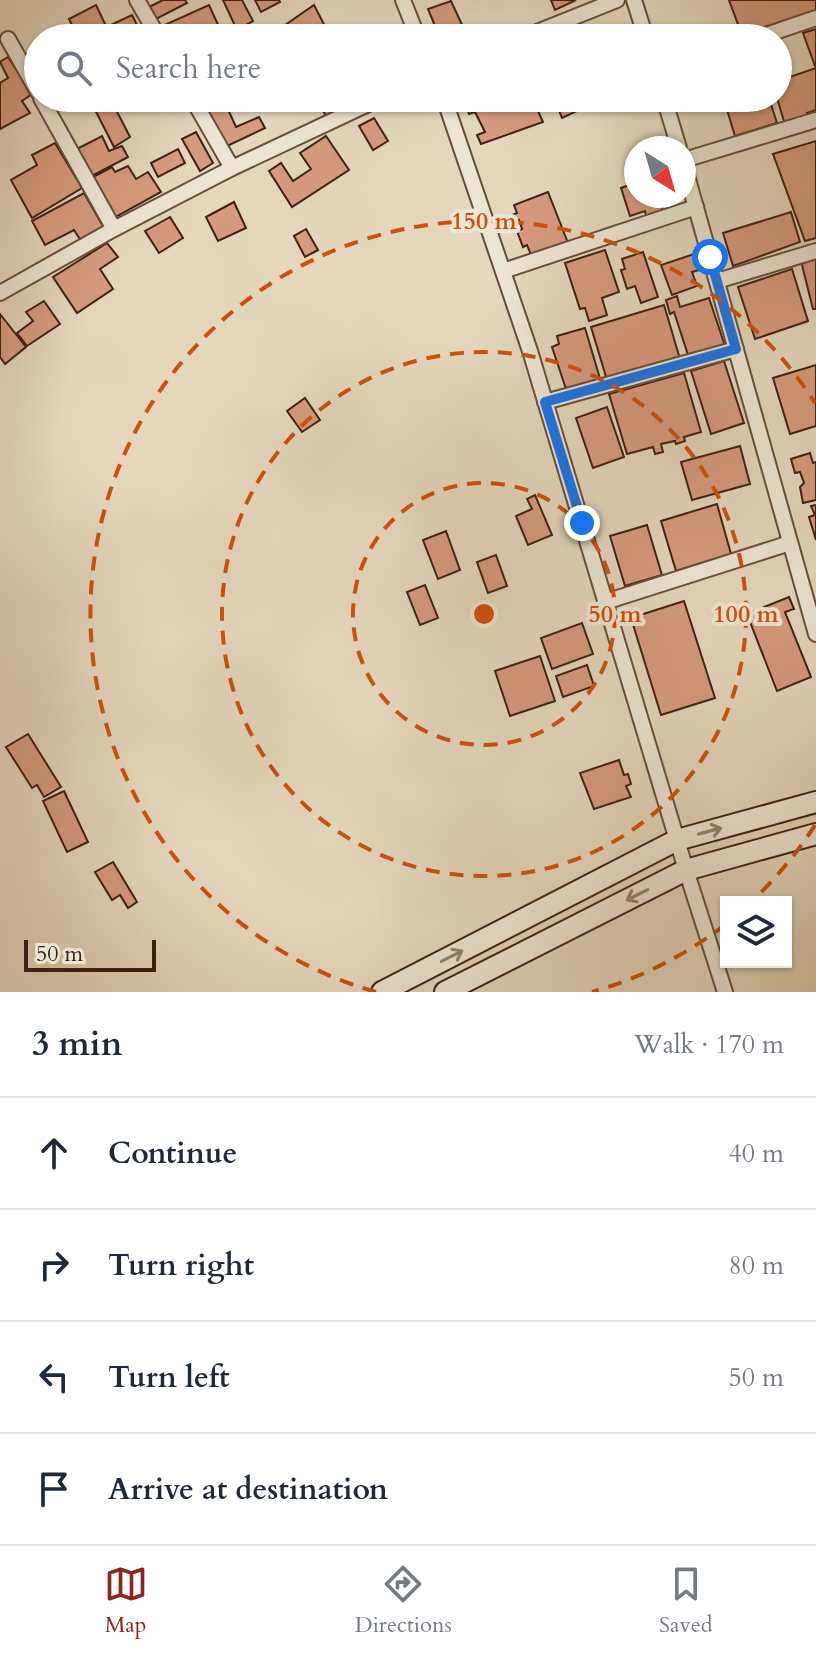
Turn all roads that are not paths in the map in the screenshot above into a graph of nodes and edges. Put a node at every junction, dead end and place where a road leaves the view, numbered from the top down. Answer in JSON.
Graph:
{"nodes":[{"id":1,"x":137,"y":0,"type":"edge"},
{"id":2,"x":403,"y":0,"type":"edge"},
{"id":3,"x":617,"y":0,"type":"edge"},
{"id":4,"x":634,"y":0,"type":"edge"},
{"id":5,"x":816,"y":18,"type":"edge"},
{"id":6,"x":151,"y":24,"type":"edge"},
{"id":7,"x":412,"y":24,"type":"edge"},
{"id":8,"x":557,"y":24,"type":"edge"},
{"id":9,"x":642,"y":24,"type":"edge"},
{"id":10,"x":792,"y":26,"type":"edge"},
{"id":11,"x":8,"y":39,"type":"dead end"},
{"id":12,"x":24,"y":67,"type":"edge"},
{"id":13,"x":49,"y":112,"type":"edge"},
{"id":14,"x":200,"y":112,"type":"edge"},
{"id":15,"x":351,"y":112,"type":"edge"},
{"id":16,"x":449,"y":112,"type":"edge"},
{"id":17,"x":668,"y":112,"type":"edge"},
{"id":18,"x":816,"y":120,"type":"edge"},
{"id":19,"x":675,"y":136,"type":"edge"},
{"id":20,"x":696,"y":159,"type":"edge"},
{"id":21,"x":232,"y":168,"type":"junction"},
{"id":22,"x":696,"y":207,"type":"edge"},
{"id":23,"x":693,"y":208,"type":"edge"},
{"id":24,"x":114,"y":229,"type":"junction"},
{"id":25,"x":816,"y":251,"type":"edge"},
{"id":26,"x":503,"y":271,"type":"junction"},
{"id":27,"x":717,"y":281,"type":"junction"},
{"id":28,"x":0,"y":293,"type":"edge"},
{"id":29,"x":736,"y":349,"type":"junction"},
{"id":30,"x":545,"y":402,"type":"junction"},
{"id":31,"x":790,"y":543,"type":"junction"},
{"id":32,"x":605,"y":602,"type":"junction"},
{"id":33,"x":816,"y":634,"type":"edge"},
{"id":34,"x":816,"y":802,"type":"edge"},
{"id":35,"x":816,"y":834,"type":"edge"},
{"id":36,"x":677,"y":840,"type":"junction"},
{"id":37,"x":686,"y":870,"type":"junction"},
{"id":38,"x":382,"y":992,"type":"edge"},
{"id":39,"x":445,"y":992,"type":"edge"},
{"id":40,"x":725,"y":992,"type":"edge"}],
"edges":[{"from":1,"to":6,"type":"street"},
{"from":2,"to":7,"type":"street"},
{"from":3,"to":8,"type":"street"},
{"from":4,"to":9,"type":"street"},
{"from":5,"to":10,"type":"street"},
{"from":11,"to":12,"type":"street"},
{"from":13,"to":24,"type":"street"},
{"from":14,"to":21,"type":"street"},
{"from":15,"to":21,"type":"street"},
{"from":16,"to":26,"type":"street"},
{"from":17,"to":19,"type":"street"},
{"from":18,"to":20,"type":"street"},
{"from":21,"to":24,"type":"street"},
{"from":22,"to":27,"type":"street"},
{"from":23,"to":26,"type":"street"},
{"from":24,"to":28,"type":"street"},
{"from":25,"to":27,"type":"street"},
{"from":26,"to":30,"type":"street"},
{"from":27,"to":29,"type":"street"},
{"from":29,"to":30,"type":"street"},
{"from":29,"to":31,"type":"street"},
{"from":30,"to":32,"type":"street"},
{"from":31,"to":32,"type":"street"},
{"from":31,"to":33,"type":"street"},
{"from":32,"to":36,"type":"street"},
{"from":36,"to":34,"type":"main road","one_way":true},
{"from":35,"to":37,"type":"main road"},
{"from":36,"to":37,"type":"street"},
{"from":38,"to":36,"type":"main road","one_way":true},
{"from":37,"to":39,"type":"main road","one_way":true},
{"from":37,"to":40,"type":"street"}]}
